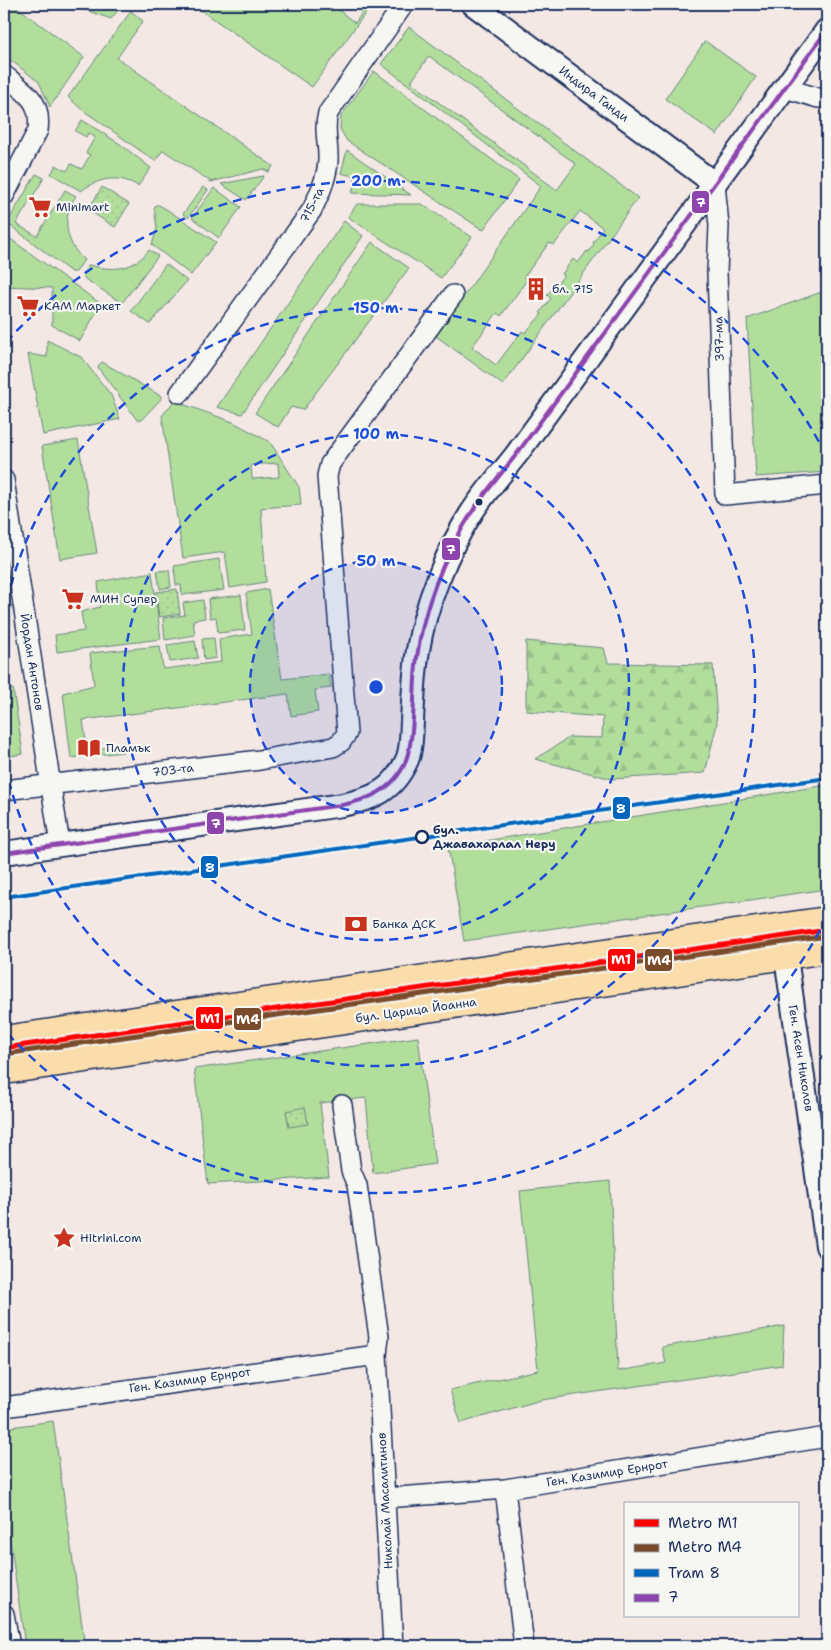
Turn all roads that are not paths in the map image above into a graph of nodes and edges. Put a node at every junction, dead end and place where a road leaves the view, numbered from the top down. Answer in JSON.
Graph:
{"nodes":[{"id":1,"x":404,"y":4,"type":"edge"},
{"id":2,"x":473,"y":4,"type":"edge"},
{"id":3,"x":827,"y":30,"type":"edge"},
{"id":4,"x":4,"y":75,"type":"edge"},
{"id":5,"x":784,"y":88,"type":"junction"},
{"id":6,"x":827,"y":98,"type":"edge"},
{"id":7,"x":715,"y":184,"type":"junction"},
{"id":8,"x":4,"y":196,"type":"edge"},
{"id":9,"x":453,"y":294,"type":"dead end"},
{"id":10,"x":180,"y":393,"type":"dead end"},
{"id":11,"x":4,"y":480,"type":"edge"},
{"id":12,"x":827,"y":485,"type":"edge"},
{"id":13,"x":50,"y":784,"type":"junction"},
{"id":14,"x":4,"y":790,"type":"edge"},
{"id":15,"x":60,"y":845,"type":"junction"},
{"id":16,"x":4,"y":853,"type":"edge"},
{"id":17,"x":827,"y":921,"type":"edge"},
{"id":18,"x":782,"y":929,"type":"junction"},
{"id":19,"x":827,"y":949,"type":"edge"},
{"id":20,"x":786,"y":957,"type":"junction"},
{"id":21,"x":4,"y":1040,"type":"edge"},
{"id":22,"x":4,"y":1070,"type":"edge"},
{"id":23,"x":342,"y":1105,"type":"dead end"},
{"id":24,"x":827,"y":1246,"type":"edge"},
{"id":25,"x":377,"y":1355,"type":"junction"},
{"id":26,"x":4,"y":1407,"type":"edge"},
{"id":27,"x":827,"y":1437,"type":"edge"},
{"id":28,"x":505,"y":1489,"type":"junction"},
{"id":29,"x":385,"y":1498,"type":"junction"},
{"id":30,"x":4,"y":1614,"type":"edge"},
{"id":31,"x":10,"y":1646,"type":"edge"},
{"id":32,"x":393,"y":1646,"type":"edge"},
{"id":33,"x":524,"y":1646,"type":"edge"}],
"edges":[{"from":1,"to":10,"type":"street","name":"715-та"},
{"from":2,"to":7,"type":"street","name":"Индира Ганди"},
{"from":3,"to":5,"type":"street"},
{"from":4,"to":8,"type":"street"},
{"from":5,"to":6,"type":"street"},
{"from":5,"to":7,"type":"street"},
{"from":7,"to":12,"type":"street","name":"397-ма"},
{"from":7,"to":15,"type":"street"},
{"from":9,"to":13,"type":"street","name":"703-та"},
{"from":11,"to":13,"type":"street","name":"Йордан Антонов"},
{"from":13,"to":14,"type":"street","name":"703-та"},
{"from":13,"to":15,"type":"street","name":"Йордан Антонов"},
{"from":15,"to":16,"type":"street"},
{"from":17,"to":18,"type":"main road"},
{"from":18,"to":20,"type":"street","name":"Ген. Асен Николов"},
{"from":18,"to":21,"type":"main road"},
{"from":19,"to":20,"type":"main road","name":"бул. Царица Йоанна"},
{"from":20,"to":22,"type":"main road","name":"бул. Царица Йоанна"},
{"from":20,"to":24,"type":"street","name":"Ген. Асен Николов"},
{"from":23,"to":25,"type":"street","name":"Николай Масалитинов"},
{"from":25,"to":26,"type":"street","name":"Ген. Казимир Ернрот"},
{"from":25,"to":29,"type":"street","name":"Николай Масалитинов"},
{"from":27,"to":28,"type":"street","name":"Ген. Казимир Ернрот"},
{"from":28,"to":29,"type":"street","name":"Ген. Казимир Ернрот"},
{"from":28,"to":33,"type":"street"},
{"from":29,"to":32,"type":"street","name":"Николай Масалитинов"},
{"from":30,"to":31,"type":"street"}]}
